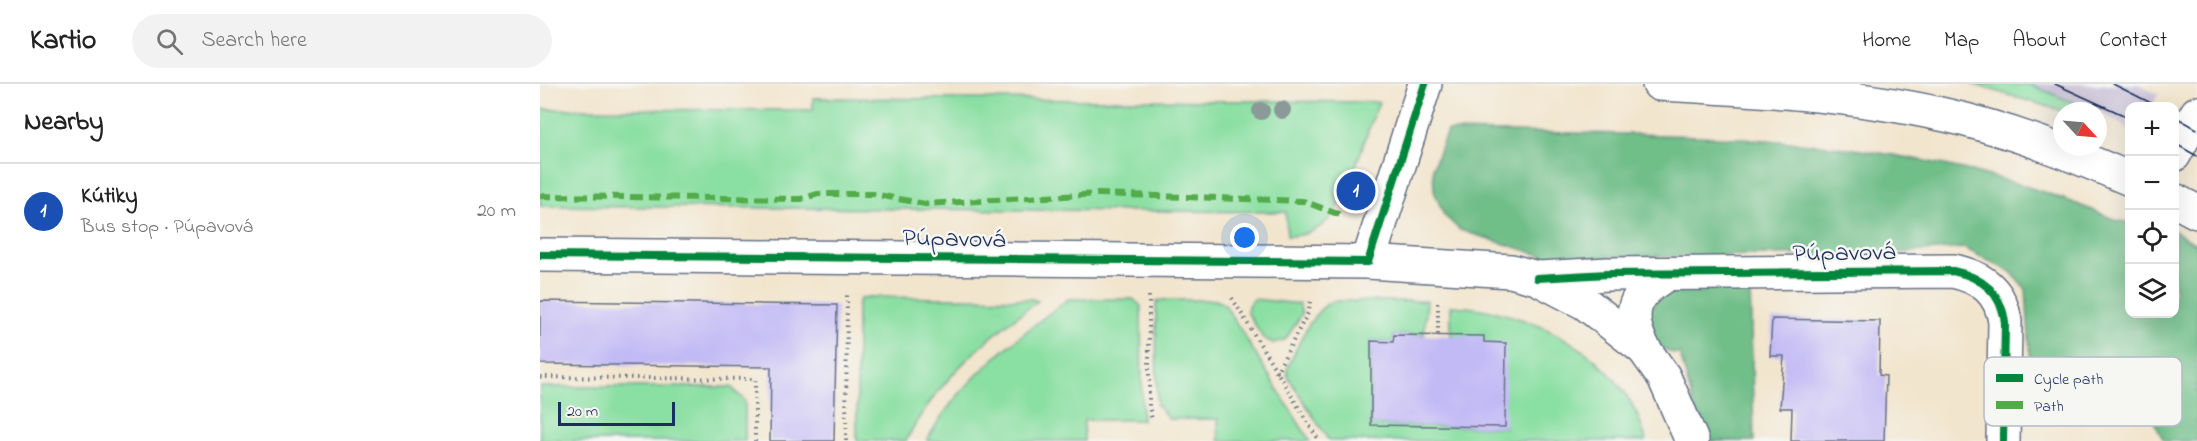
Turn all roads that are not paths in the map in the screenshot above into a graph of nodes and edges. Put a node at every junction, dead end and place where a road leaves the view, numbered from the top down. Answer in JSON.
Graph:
{"nodes":[{"id":1,"x":1425,"y":84,"type":"edge"},
{"id":2,"x":1659,"y":84,"type":"edge"},
{"id":3,"x":2197,"y":113,"type":"edge"},
{"id":4,"x":2179,"y":147,"type":"edge"},
{"id":5,"x":2125,"y":177,"type":"edge"},
{"id":6,"x":2179,"y":202,"type":"edge"},
{"id":7,"x":2197,"y":212,"type":"edge"},
{"id":8,"x":540,"y":255,"type":"edge"},
{"id":9,"x":1368,"y":262,"type":"junction"},
{"id":10,"x":1668,"y":274,"type":"junction"},
{"id":11,"x":1537,"y":278,"type":"junction"},
{"id":12,"x":1644,"y":349,"type":"junction"},
{"id":13,"x":2004,"y":357,"type":"edge"},
{"id":14,"x":2002,"y":426,"type":"edge"},
{"id":15,"x":1692,"y":441,"type":"edge"},
{"id":16,"x":2002,"y":441,"type":"edge"}],
"edges":[{"from":1,"to":9,"type":"street"},
{"from":2,"to":5,"type":"street"},
{"from":3,"to":4,"type":"street"},
{"from":6,"to":7,"type":"street"},
{"from":8,"to":9,"type":"street","name":"Púpavová"},
{"from":9,"to":11,"type":"street","name":"Púpavová"},
{"from":10,"to":11,"type":"street","name":"Púpavová"},
{"from":10,"to":12,"type":"street"},
{"from":10,"to":13,"type":"street","name":"Púpavová"},
{"from":11,"to":12,"type":"street","name":"Púpavová"},
{"from":12,"to":15,"type":"street","name":"Púpavová"},
{"from":14,"to":16,"type":"street","name":"Púpavová"}]}
